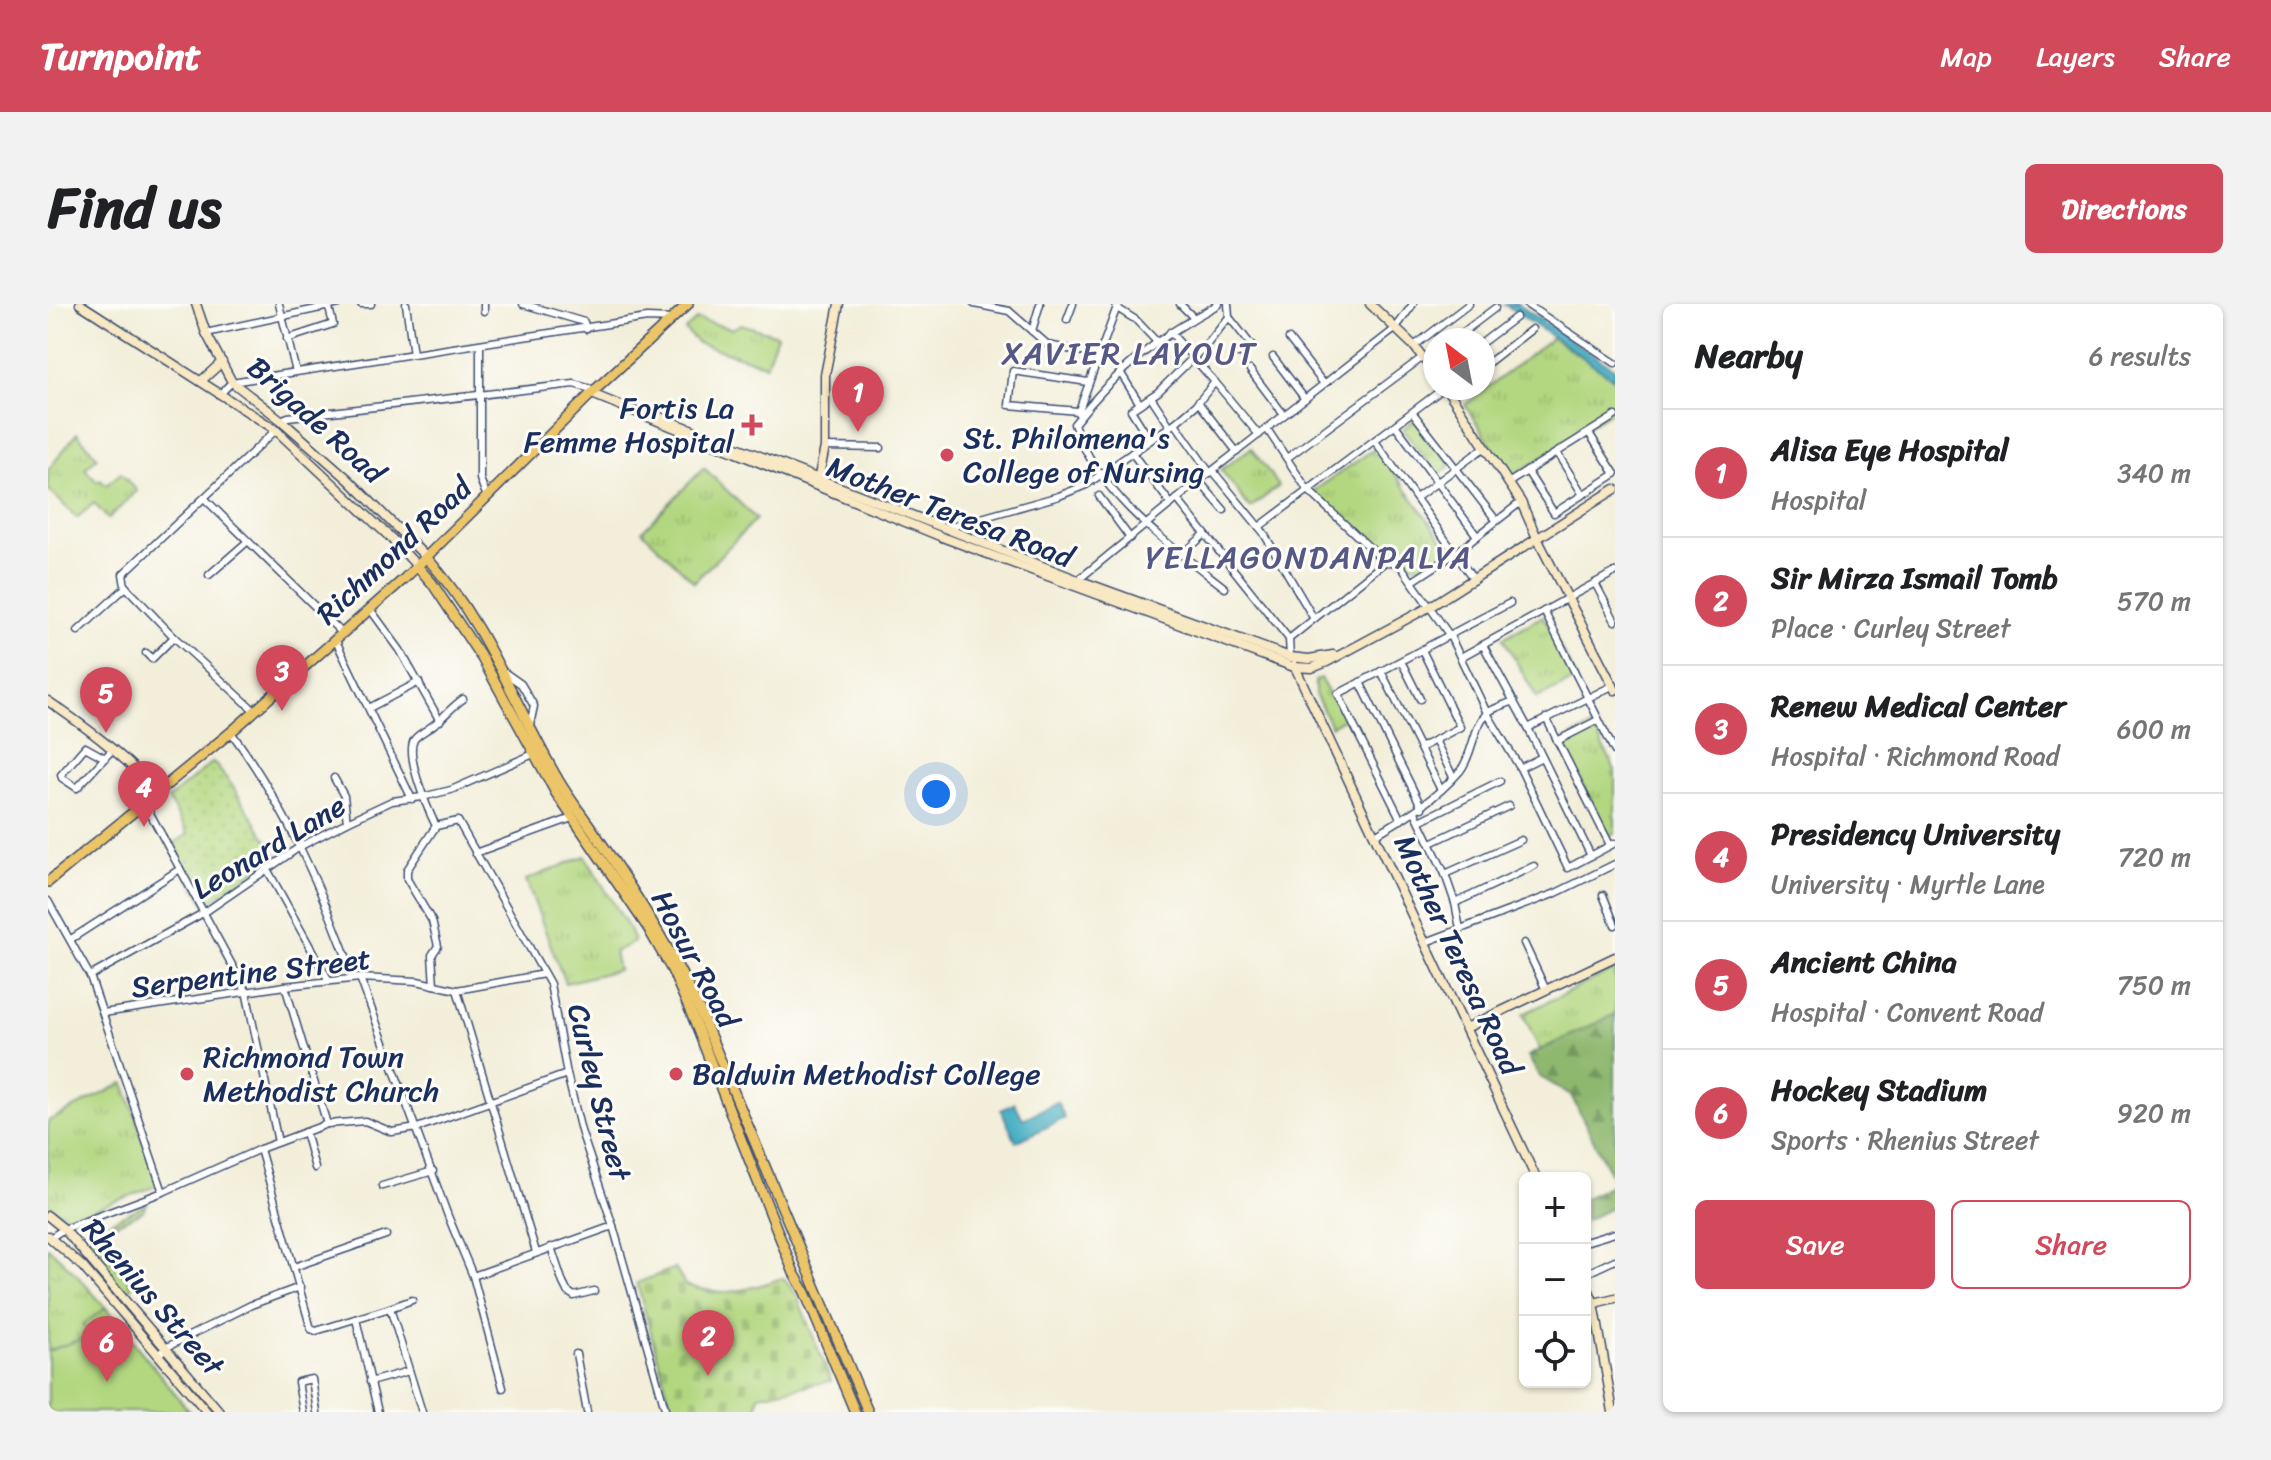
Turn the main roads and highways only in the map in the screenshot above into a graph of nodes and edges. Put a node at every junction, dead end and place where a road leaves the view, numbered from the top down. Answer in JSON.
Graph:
{"nodes":[{"id":1,"x":688,"y":304,"type":"edge"},
{"id":2,"x":426,"y":557,"type":"junction"},
{"id":3,"x":417,"y":566,"type":"junction"},
{"id":4,"x":405,"y":578,"type":"junction"},
{"id":5,"x":432,"y":583,"type":"junction"},
{"id":6,"x":538,"y":753,"type":"junction"},
{"id":7,"x":48,"y":882,"type":"edge"},
{"id":8,"x":855,"y":1412,"type":"edge"},
{"id":9,"x":868,"y":1412,"type":"edge"}],
"edges":[{"from":1,"to":2,"type":"main road","name":"Richmond Road"},
{"from":2,"to":3,"type":"main road","name":"Richmond Road"},
{"from":2,"to":6,"type":"main road","name":"Hosur Road"},
{"from":3,"to":4,"type":"main road","name":"Richmond Road"},
{"from":3,"to":5,"type":"main road","name":"Hosur Road"},
{"from":4,"to":5,"type":"main road"},
{"from":4,"to":7,"type":"main road","name":"Richmond Road"},
{"from":5,"to":6,"type":"main road","name":"Hosur Road"},
{"from":6,"to":8,"type":"main road","name":"Hosur Road"},
{"from":6,"to":9,"type":"main road","name":"Hosur Road"}]}
